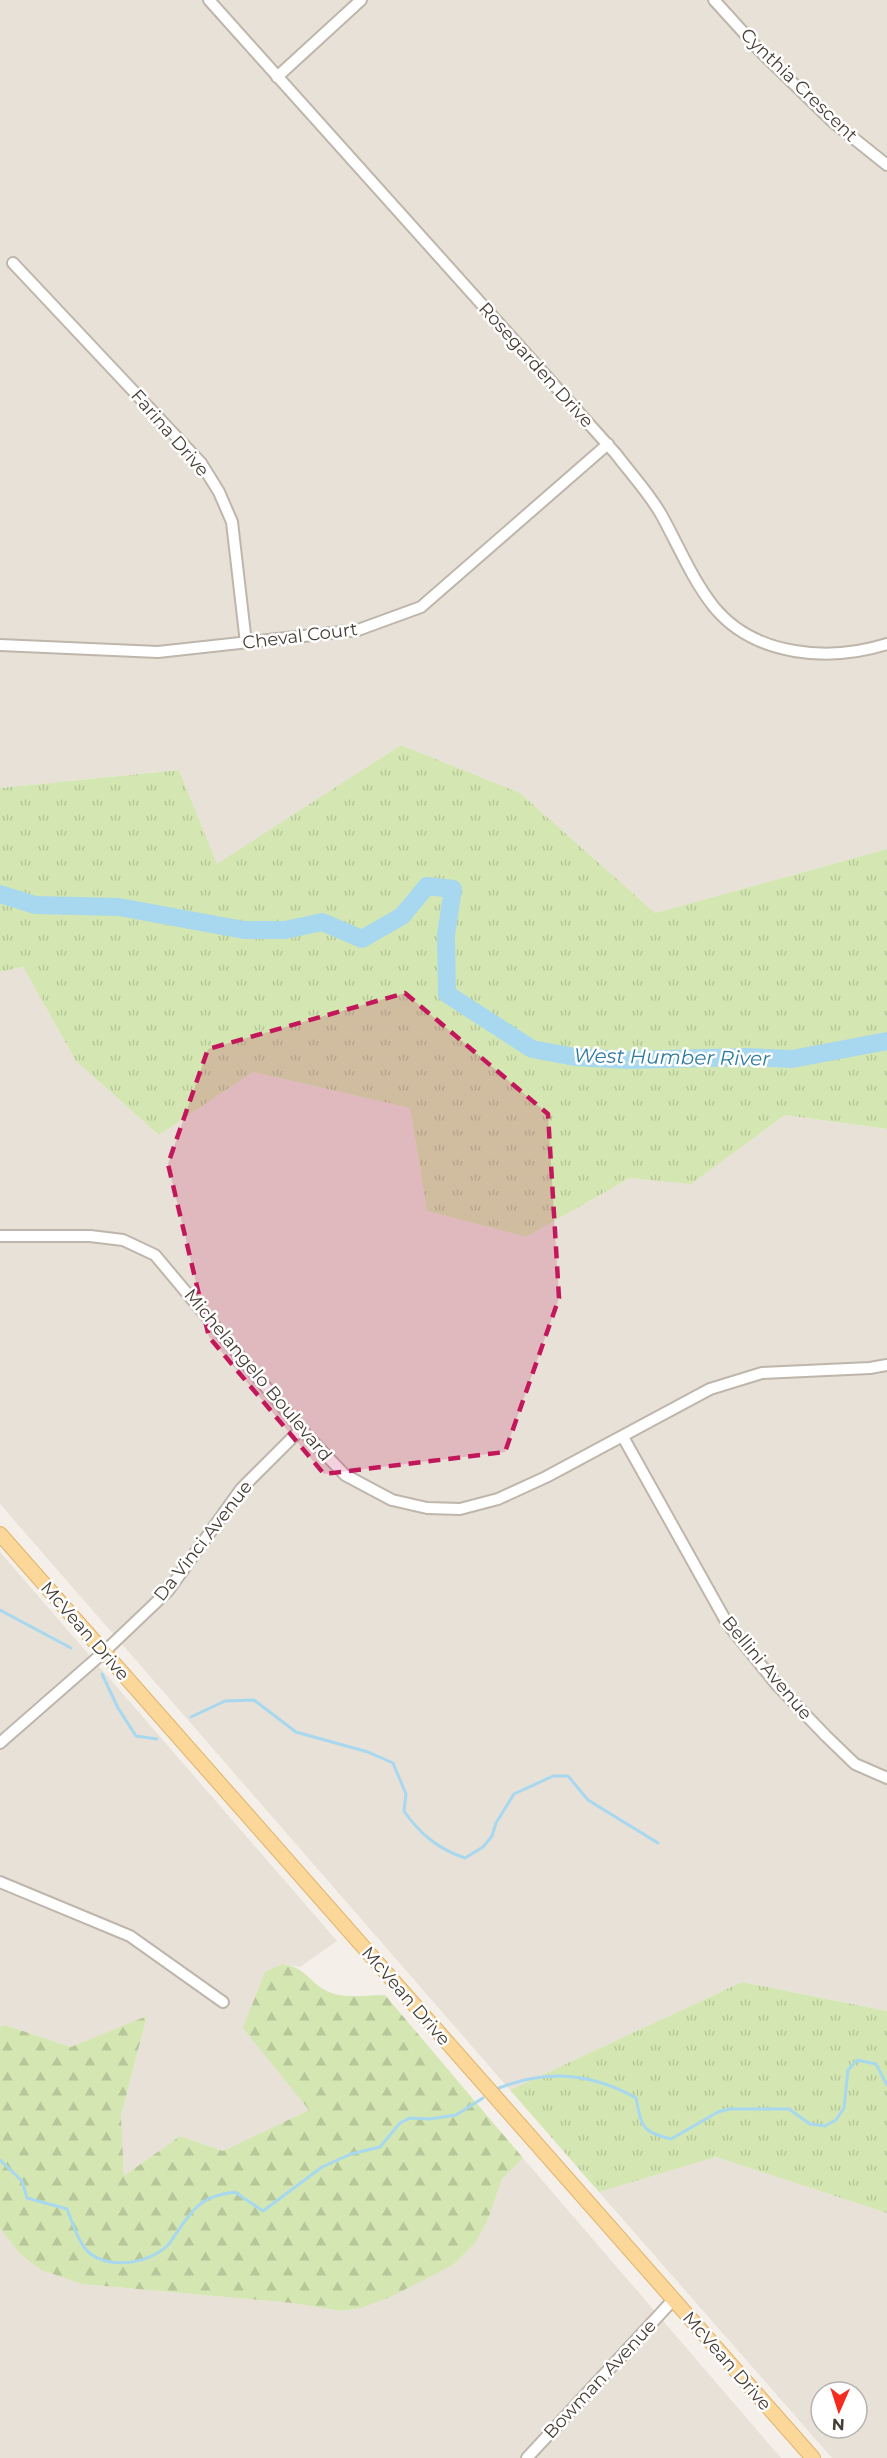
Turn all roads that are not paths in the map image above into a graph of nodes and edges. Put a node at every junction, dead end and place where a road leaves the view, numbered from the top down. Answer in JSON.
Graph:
{"nodes":[{"id":1,"x":209,"y":0,"type":"edge"},
{"id":2,"x":361,"y":0,"type":"edge"},
{"id":3,"x":714,"y":0,"type":"edge"},
{"id":4,"x":277,"y":77,"type":"junction"},
{"id":5,"x":887,"y":165,"type":"edge"},
{"id":6,"x":14,"y":262,"type":"dead end"},
{"id":7,"x":608,"y":444,"type":"junction"},
{"id":8,"x":246,"y":643,"type":"junction"},
{"id":9,"x":887,"y":644,"type":"edge"},
{"id":10,"x":0,"y":645,"type":"edge"},
{"id":11,"x":0,"y":1236,"type":"edge"},
{"id":12,"x":887,"y":1365,"type":"edge"},
{"id":13,"x":301,"y":1429,"type":"junction"},
{"id":14,"x":622,"y":1437,"type":"junction"},
{"id":15,"x":0,"y":1534,"type":"edge"},
{"id":16,"x":104,"y":1653,"type":"junction"},
{"id":17,"x":0,"y":1743,"type":"edge"},
{"id":18,"x":887,"y":1778,"type":"edge"},
{"id":19,"x":0,"y":1882,"type":"edge"},
{"id":20,"x":223,"y":2002,"type":"dead end"},
{"id":21,"x":672,"y":2300,"type":"junction"},
{"id":22,"x":527,"y":2458,"type":"edge"},
{"id":23,"x":813,"y":2458,"type":"edge"}],
"edges":[{"from":1,"to":4,"type":"street","name":"Rosegarden Drive"},
{"from":2,"to":4,"type":"street"},
{"from":3,"to":5,"type":"street","name":"Cynthia Crescent"},
{"from":4,"to":7,"type":"street","name":"Rosegarden Drive"},
{"from":6,"to":8,"type":"street","name":"Farina Drive"},
{"from":7,"to":8,"type":"street","name":"Cheval Court"},
{"from":7,"to":9,"type":"street","name":"Rosegarden Drive"},
{"from":8,"to":10,"type":"street","name":"Cheval Court"},
{"from":11,"to":13,"type":"street","name":"Michelangelo Boulevard"},
{"from":12,"to":14,"type":"street","name":"Michelangelo Boulevard"},
{"from":13,"to":14,"type":"street","name":"Michelangelo Boulevard"},
{"from":13,"to":16,"type":"street","name":"Da Vinci Avenue"},
{"from":14,"to":18,"type":"street","name":"Bellini Avenue"},
{"from":15,"to":16,"type":"main road","name":"McVean Drive"},
{"from":16,"to":17,"type":"street","name":"Da Vinci Avenue"},
{"from":16,"to":21,"type":"main road","name":"McVean Drive"},
{"from":19,"to":20,"type":"street"},
{"from":21,"to":22,"type":"street","name":"Bowman Avenue"},
{"from":21,"to":23,"type":"main road","name":"McVean Drive"}]}
